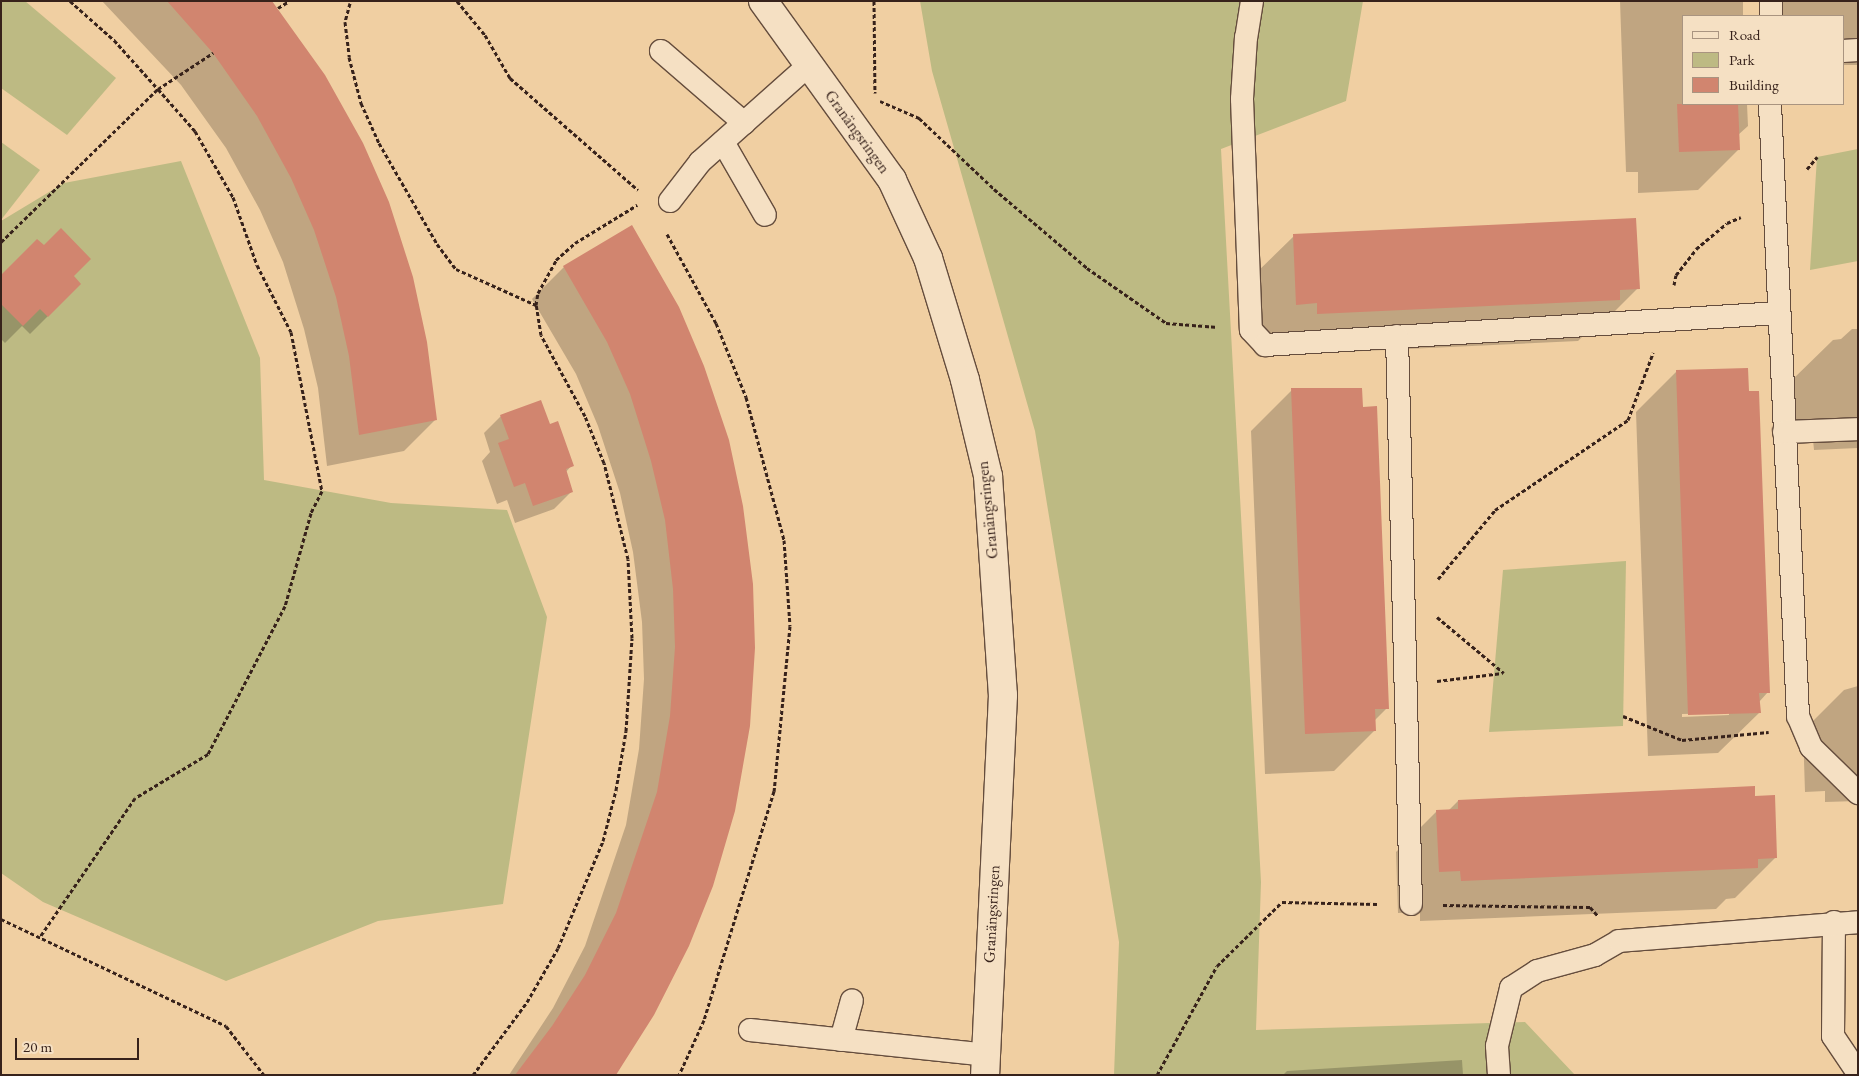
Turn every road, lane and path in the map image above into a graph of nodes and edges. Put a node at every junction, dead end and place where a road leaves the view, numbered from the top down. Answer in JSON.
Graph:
{"nodes":[{"id":1,"x":70,"y":1,"type":"edge"},
{"id":2,"x":289,"y":1,"type":"edge"},
{"id":3,"x":457,"y":1,"type":"edge"},
{"id":4,"x":763,"y":1,"type":"edge"},
{"id":5,"x":874,"y":1,"type":"edge"},
{"id":6,"x":1252,"y":1,"type":"edge"},
{"id":7,"x":1771,"y":1,"type":"edge"},
{"id":8,"x":349,"y":2,"type":"edge"},
{"id":9,"x":278,"y":8,"type":"dead end"},
{"id":10,"x":1771,"y":15,"type":"edge"},
{"id":11,"x":1858,"y":50,"type":"edge"},
{"id":12,"x":661,"y":51,"type":"dead end"},
{"id":13,"x":1844,"y":51,"type":"edge"},
{"id":14,"x":213,"y":53,"type":"dead end"},
{"id":15,"x":809,"y":65,"type":"junction"},
{"id":16,"x":158,"y":89,"type":"junction"},
{"id":17,"x":869,"y":92,"type":"dead end"},
{"id":18,"x":875,"y":99,"type":"junction"},
{"id":19,"x":1770,"y":105,"type":"edge"},
{"id":20,"x":744,"y":123,"type":"junction"},
{"id":21,"x":723,"y":142,"type":"junction"},
{"id":22,"x":1817,"y":157,"type":"dead end"},
{"id":23,"x":640,"y":195,"type":"dead end"},
{"id":24,"x":670,"y":201,"type":"dead end"},
{"id":25,"x":642,"y":202,"type":"dead end"},
{"id":26,"x":1774,"y":208,"type":"junction"},
{"id":27,"x":765,"y":215,"type":"dead end"},
{"id":28,"x":662,"y":225,"type":"dead end"},
{"id":29,"x":1,"y":242,"type":"edge"},
{"id":30,"x":536,"y":305,"type":"junction"},
{"id":31,"x":1779,"y":313,"type":"junction"},
{"id":32,"x":1665,"y":320,"type":"junction"},
{"id":33,"x":1251,"y":330,"type":"junction"},
{"id":34,"x":1397,"y":336,"type":"junction"},
{"id":35,"x":1858,"y":429,"type":"edge"},
{"id":36,"x":1784,"y":432,"type":"junction"},
{"id":37,"x":1415,"y":611,"type":"junction"},
{"id":38,"x":1407,"y":684,"type":"junction"},
{"id":39,"x":1622,"y":716,"type":"dead end"},
{"id":40,"x":1803,"y":729,"type":"junction"},
{"id":41,"x":1858,"y":793,"type":"edge"},
{"id":42,"x":1411,"y":904,"type":"junction"},
{"id":43,"x":1,"y":919,"type":"edge"},
{"id":44,"x":1834,"y":922,"type":"junction"},
{"id":45,"x":1858,"y":922,"type":"edge"},
{"id":46,"x":40,"y":937,"type":"junction"},
{"id":47,"x":1619,"y":941,"type":"junction"},
{"id":48,"x":852,"y":1000,"type":"dead end"},
{"id":49,"x":750,"y":1030,"type":"dead end"},
{"id":50,"x":841,"y":1040,"type":"junction"},
{"id":51,"x":986,"y":1065,"type":"edge"},
{"id":52,"x":1858,"y":1073,"type":"edge"},
{"id":53,"x":264,"y":1075,"type":"edge"},
{"id":54,"x":473,"y":1075,"type":"edge"},
{"id":55,"x":679,"y":1075,"type":"edge"},
{"id":56,"x":1157,"y":1075,"type":"edge"},
{"id":57,"x":1499,"y":1075,"type":"edge"}],
"edges":[{"from":1,"to":16,"type":"path"},
{"from":2,"to":9,"type":"path"},
{"from":3,"to":23,"type":"path"},
{"from":4,"to":15,"type":"street","name":"Granängsringen"},
{"from":5,"to":18,"type":"path"},
{"from":6,"to":33,"type":"lane"},
{"from":7,"to":10,"type":"lane"},
{"from":8,"to":30,"type":"path"},
{"from":11,"to":13,"type":"lane"},
{"from":12,"to":20,"type":"lane"},
{"from":14,"to":16,"type":"path"},
{"from":15,"to":20,"type":"lane"},
{"from":15,"to":51,"type":"street","name":"Granängsringen"},
{"from":16,"to":29,"type":"path"},
{"from":16,"to":46,"type":"path"},
{"from":17,"to":18,"type":"path"},
{"from":18,"to":33,"type":"path"},
{"from":19,"to":26,"type":"lane"},
{"from":20,"to":21,"type":"lane"},
{"from":21,"to":24,"type":"lane"},
{"from":21,"to":27,"type":"lane"},
{"from":22,"to":26,"type":"path"},
{"from":25,"to":30,"type":"path"},
{"from":26,"to":31,"type":"lane"},
{"from":26,"to":32,"type":"path"},
{"from":28,"to":55,"type":"path"},
{"from":30,"to":54,"type":"path"},
{"from":31,"to":32,"type":"lane"},
{"from":31,"to":36,"type":"lane"},
{"from":32,"to":34,"type":"lane"},
{"from":32,"to":37,"type":"path"},
{"from":33,"to":34,"type":"lane"},
{"from":34,"to":37,"type":"lane"},
{"from":35,"to":36,"type":"lane"},
{"from":36,"to":40,"type":"lane"},
{"from":37,"to":38,"type":"lane"},
{"from":37,"to":38,"type":"path"},
{"from":38,"to":42,"type":"lane"},
{"from":39,"to":40,"type":"path"},
{"from":40,"to":41,"type":"lane"},
{"from":42,"to":47,"type":"path"},
{"from":42,"to":56,"type":"path"},
{"from":43,"to":46,"type":"path"},
{"from":44,"to":45,"type":"lane"},
{"from":44,"to":47,"type":"lane"},
{"from":44,"to":52,"type":"lane"},
{"from":46,"to":53,"type":"path"},
{"from":47,"to":57,"type":"lane"},
{"from":48,"to":50,"type":"lane"},
{"from":49,"to":50,"type":"lane"},
{"from":50,"to":51,"type":"lane"}]}
